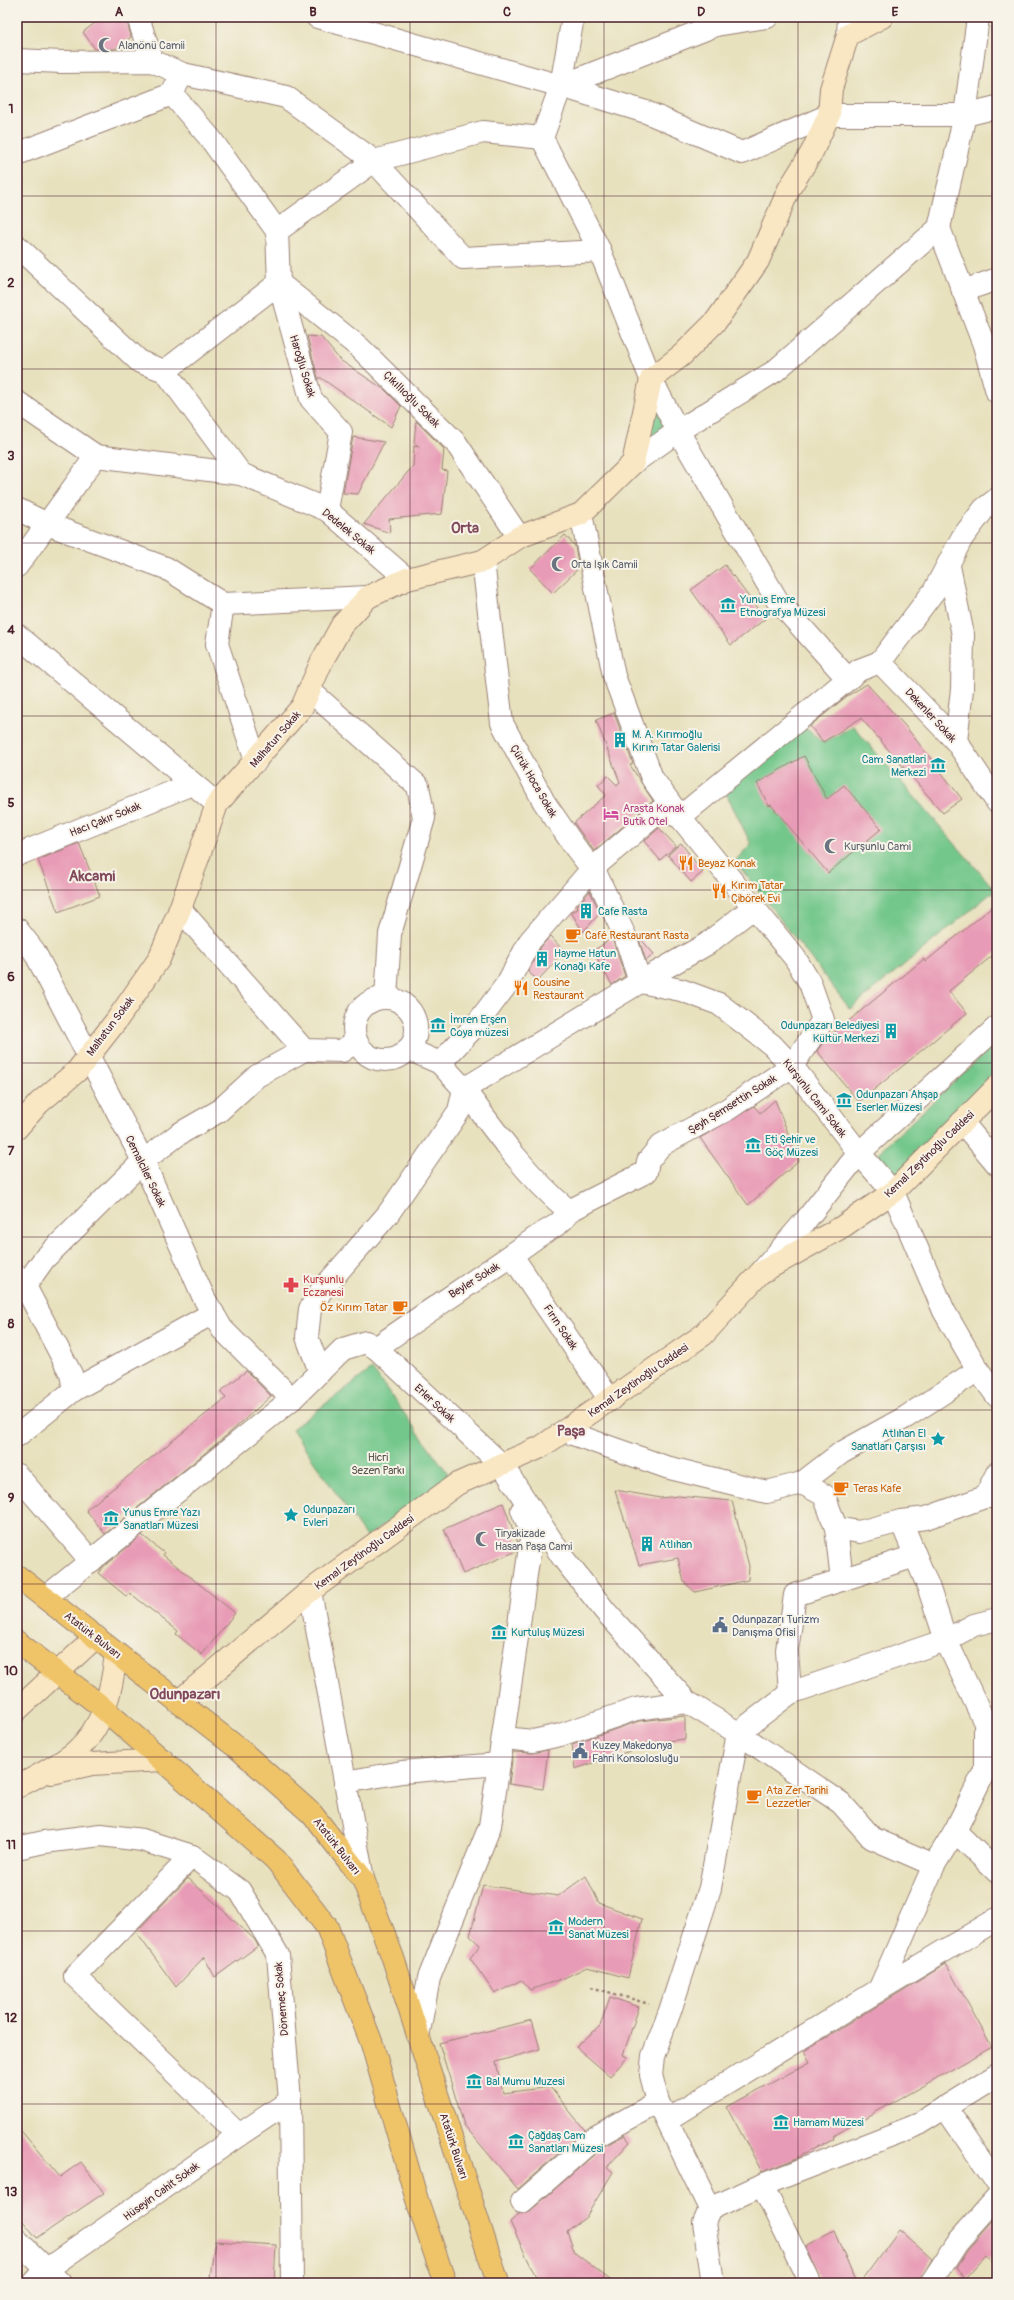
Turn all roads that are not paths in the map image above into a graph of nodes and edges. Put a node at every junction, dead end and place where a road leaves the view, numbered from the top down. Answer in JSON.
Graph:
{"nodes":[{"id":1,"x":138,"y":17,"type":"edge"},
{"id":2,"x":317,"y":17,"type":"edge"},
{"id":3,"x":573,"y":17,"type":"edge"},
{"id":4,"x":767,"y":17,"type":"edge"},
{"id":5,"x":882,"y":17,"type":"edge"},
{"id":6,"x":978,"y":17,"type":"edge"},
{"id":7,"x":848,"y":26,"type":"edge"},
{"id":8,"x":17,"y":60,"type":"edge"},
{"id":9,"x":152,"y":61,"type":"junction"},
{"id":10,"x":183,"y":74,"type":"junction"},
{"id":11,"x":560,"y":86,"type":"junction"},
{"id":12,"x":172,"y":94,"type":"junction"},
{"id":13,"x":997,"y":107,"type":"edge"},
{"id":14,"x":829,"y":115,"type":"junction"},
{"id":15,"x":965,"y":115,"type":"junction"},
{"id":16,"x":542,"y":138,"type":"junction"},
{"id":17,"x":17,"y":154,"type":"edge"},
{"id":18,"x":374,"y":161,"type":"junction"},
{"id":19,"x":939,"y":228,"type":"junction"},
{"id":20,"x":276,"y":231,"type":"junction"},
{"id":21,"x":17,"y":246,"type":"edge"},
{"id":22,"x":600,"y":251,"type":"junction"},
{"id":23,"x":997,"y":279,"type":"edge"},
{"id":24,"x":279,"y":283,"type":"junction"},
{"id":25,"x":963,"y":291,"type":"junction"},
{"id":26,"x":165,"y":372,"type":"junction"},
{"id":27,"x":651,"y":379,"type":"junction"},
{"id":28,"x":997,"y":392,"type":"edge"},
{"id":29,"x":17,"y":402,"type":"edge"},
{"id":30,"x":678,"y":432,"type":"junction"},
{"id":31,"x":96,"y":456,"type":"junction"},
{"id":32,"x":633,"y":463,"type":"junction"},
{"id":33,"x":241,"y":474,"type":"junction"},
{"id":34,"x":997,"y":499,"type":"edge"},
{"id":35,"x":17,"y":509,"type":"edge"},
{"id":36,"x":327,"y":510,"type":"junction"},
{"id":37,"x":581,"y":514,"type":"junction"},
{"id":38,"x":47,"y":524,"type":"junction"},
{"id":39,"x":519,"y":537,"type":"junction"},
{"id":40,"x":482,"y":561,"type":"junction"},
{"id":41,"x":17,"y":566,"type":"edge"},
{"id":42,"x":948,"y":566,"type":"junction"},
{"id":43,"x":407,"y":579,"type":"junction"},
{"id":44,"x":368,"y":597,"type":"junction"},
{"id":45,"x":223,"y":604,"type":"junction"},
{"id":46,"x":17,"y":635,"type":"edge"},
{"id":47,"x":880,"y":662,"type":"junction"},
{"id":48,"x":848,"y":679,"type":"junction"},
{"id":49,"x":309,"y":690,"type":"junction"},
{"id":50,"x":956,"y":741,"type":"junction"},
{"id":51,"x":256,"y":761,"type":"junction"},
{"id":52,"x":192,"y":784,"type":"junction"},
{"id":53,"x":995,"y":794,"type":"edge"},
{"id":54,"x":217,"y":804,"type":"junction"},
{"id":55,"x":680,"y":817,"type":"junction"},
{"id":56,"x":17,"y":855,"type":"edge"},
{"id":57,"x":592,"y":869,"type":"junction"},
{"id":58,"x":754,"y":907,"type":"junction"},
{"id":59,"x":180,"y":909,"type":"junction"},
{"id":60,"x":17,"y":929,"type":"edge"},
{"id":61,"x":640,"y":982,"type":"junction"},
{"id":62,"x":386,"y":998,"type":"junction"},
{"id":63,"x":997,"y":1027,"type":"edge"},
{"id":64,"x":356,"y":1041,"type":"junction"},
{"id":65,"x":408,"y":1048,"type":"junction"},
{"id":66,"x":304,"y":1050,"type":"junction"},
{"id":67,"x":88,"y":1056,"type":"junction"},
{"id":68,"x":440,"y":1063,"type":"junction"},
{"id":69,"x":792,"y":1066,"type":"junction"},
{"id":70,"x":997,"y":1087,"type":"edge"},
{"id":71,"x":464,"y":1089,"type":"junction"},
{"id":72,"x":962,"y":1122,"type":"junction"},
{"id":73,"x":17,"y":1128,"type":"edge"},
{"id":74,"x":859,"y":1153,"type":"junction"},
{"id":75,"x":143,"y":1161,"type":"junction"},
{"id":76,"x":997,"y":1164,"type":"edge"},
{"id":77,"x":893,"y":1192,"type":"junction"},
{"id":78,"x":569,"y":1211,"type":"junction"},
{"id":79,"x":512,"y":1256,"type":"junction"},
{"id":80,"x":760,"y":1273,"type":"junction"},
{"id":81,"x":20,"y":1285,"type":"edge"},
{"id":82,"x":213,"y":1313,"type":"junction"},
{"id":83,"x":371,"y":1345,"type":"junction"},
{"id":84,"x":978,"y":1370,"type":"junction"},
{"id":85,"x":320,"y":1372,"type":"junction"},
{"id":86,"x":74,"y":1390,"type":"junction"},
{"id":87,"x":997,"y":1396,"type":"edge"},
{"id":88,"x":292,"y":1399,"type":"junction"},
{"id":89,"x":610,"y":1400,"type":"junction"},
{"id":90,"x":564,"y":1431,"type":"junction"},
{"id":91,"x":17,"y":1436,"type":"edge"},
{"id":92,"x":502,"y":1465,"type":"junction"},
{"id":93,"x":997,"y":1473,"type":"edge"},
{"id":94,"x":17,"y":1475,"type":"edge"},
{"id":95,"x":802,"y":1483,"type":"junction"},
{"id":96,"x":991,"y":1497,"type":"edge"},
{"id":97,"x":901,"y":1521,"type":"junction"},
{"id":98,"x":836,"y":1528,"type":"junction"},
{"id":99,"x":915,"y":1556,"type":"junction"},
{"id":100,"x":91,"y":1562,"type":"junction"},
{"id":101,"x":17,"y":1576,"type":"edge"},
{"id":102,"x":842,"y":1580,"type":"junction"},
{"id":103,"x":310,"y":1591,"type":"junction"},
{"id":104,"x":46,"y":1597,"type":"junction"},
{"id":105,"x":997,"y":1619,"type":"edge"},
{"id":106,"x":96,"y":1637,"type":"junction"},
{"id":107,"x":946,"y":1640,"type":"junction"},
{"id":108,"x":17,"y":1642,"type":"edge"},
{"id":109,"x":116,"y":1653,"type":"junction"},
{"id":110,"x":58,"y":1673,"type":"junction"},
{"id":111,"x":790,"y":1693,"type":"junction"},
{"id":112,"x":178,"y":1702,"type":"junction"},
{"id":113,"x":687,"y":1702,"type":"junction"},
{"id":114,"x":105,"y":1709,"type":"junction"},
{"id":115,"x":17,"y":1710,"type":"edge"},
{"id":116,"x":738,"y":1733,"type":"junction"},
{"id":117,"x":503,"y":1738,"type":"junction"},
{"id":118,"x":163,"y":1760,"type":"junction"},
{"id":119,"x":499,"y":1764,"type":"junction"},
{"id":120,"x":991,"y":1768,"type":"edge"},
{"id":121,"x":26,"y":1782,"type":"edge"},
{"id":122,"x":345,"y":1782,"type":"junction"},
{"id":123,"x":955,"y":1831,"type":"junction"},
{"id":124,"x":17,"y":1848,"type":"edge"},
{"id":125,"x":192,"y":1856,"type":"junction"},
{"id":126,"x":934,"y":1864,"type":"junction"},
{"id":127,"x":997,"y":1872,"type":"edge"},
{"id":128,"x":363,"y":1879,"type":"junction"},
{"id":129,"x":996,"y":1923,"type":"edge"},
{"id":130,"x":879,"y":1990,"type":"junction"},
{"id":131,"x":418,"y":2037,"type":"junction"},
{"id":132,"x":997,"y":2075,"type":"edge"},
{"id":133,"x":290,"y":2102,"type":"junction"},
{"id":134,"x":945,"y":2107,"type":"junction"},
{"id":135,"x":663,"y":2111,"type":"junction"},
{"id":136,"x":239,"y":2134,"type":"junction"},
{"id":137,"x":997,"y":2183,"type":"edge"},
{"id":138,"x":762,"y":2185,"type":"junction"},
{"id":139,"x":997,"y":2198,"type":"edge"},
{"id":140,"x":522,"y":2202,"type":"dead end"},
{"id":141,"x":710,"y":2209,"type":"junction"},
{"id":142,"x":17,"y":2240,"type":"edge"},
{"id":143,"x":47,"y":2278,"type":"edge"},
{"id":144,"x":292,"y":2283,"type":"edge"},
{"id":145,"x":445,"y":2283,"type":"edge"},
{"id":146,"x":498,"y":2283,"type":"edge"},
{"id":147,"x":714,"y":2283,"type":"edge"},
{"id":148,"x":810,"y":2283,"type":"edge"},
{"id":149,"x":931,"y":2283,"type":"edge"}],
"edges":[{"from":1,"to":9,"type":"street"},
{"from":2,"to":11,"type":"street"},
{"from":3,"to":11,"type":"street"},
{"from":4,"to":11,"type":"street"},
{"from":5,"to":7,"type":"street"},
{"from":6,"to":15,"type":"street"},
{"from":7,"to":14,"type":"street"},
{"from":8,"to":9,"type":"street"},
{"from":9,"to":10,"type":"street"},
{"from":10,"to":12,"type":"street"},
{"from":10,"to":18,"type":"street"},
{"from":11,"to":14,"type":"street"},
{"from":11,"to":16,"type":"street"},
{"from":12,"to":17,"type":"street"},
{"from":12,"to":20,"type":"street"},
{"from":13,"to":15,"type":"street"},
{"from":14,"to":15,"type":"street"},
{"from":14,"to":27,"type":"street"},
{"from":15,"to":19,"type":"street"},
{"from":16,"to":18,"type":"street"},
{"from":16,"to":22,"type":"street"},
{"from":18,"to":20,"type":"street"},
{"from":18,"to":22,"type":"street"},
{"from":19,"to":25,"type":"street"},
{"from":19,"to":30,"type":"street"},
{"from":20,"to":24,"type":"street"},
{"from":21,"to":26,"type":"street"},
{"from":22,"to":27,"type":"street"},
{"from":23,"to":25,"type":"street"},
{"from":24,"to":26,"type":"street"},
{"from":24,"to":36,"type":"street","name":"Haroğlu Sokak"},
{"from":24,"to":39,"type":"street","name":"Çıkıllıoğlu Sokak"},
{"from":25,"to":28,"type":"street"},
{"from":26,"to":33,"type":"street"},
{"from":27,"to":30,"type":"street"},
{"from":27,"to":32,"type":"street"},
{"from":29,"to":31,"type":"street"},
{"from":30,"to":32,"type":"street"},
{"from":30,"to":48,"type":"street"},
{"from":31,"to":33,"type":"street"},
{"from":31,"to":38,"type":"street"},
{"from":32,"to":37,"type":"street","name":"Malhatun Sokak"},
{"from":33,"to":36,"type":"street","name":"Dedelek Sokak"},
{"from":34,"to":42,"type":"street"},
{"from":35,"to":38,"type":"street"},
{"from":36,"to":43,"type":"street","name":"Dedelek Sokak"},
{"from":37,"to":39,"type":"street","name":"Malhatun Sokak"},
{"from":37,"to":55,"type":"street","name":"Şeyh Şemsettin Sokak"},
{"from":38,"to":41,"type":"street"},
{"from":38,"to":45,"type":"street"},
{"from":39,"to":40,"type":"street","name":"Malhatun Sokak"},
{"from":40,"to":43,"type":"street","name":"Malhatun Sokak"},
{"from":40,"to":57,"type":"street","name":"Çürük Hoca Sokak"},
{"from":42,"to":47,"type":"street"},
{"from":42,"to":50,"type":"street"},
{"from":43,"to":44,"type":"street","name":"Malhatun Sokak"},
{"from":44,"to":45,"type":"street"},
{"from":44,"to":49,"type":"street","name":"Malhatun Sokak"},
{"from":45,"to":51,"type":"street"},
{"from":46,"to":52,"type":"street"},
{"from":47,"to":48,"type":"street"},
{"from":47,"to":50,"type":"street","name":"Dekenler Sokak"},
{"from":48,"to":55,"type":"street"},
{"from":49,"to":51,"type":"street","name":"Malhatun Sokak"},
{"from":49,"to":62,"type":"street"},
{"from":50,"to":53,"type":"street","name":"Dekenler Sokak"},
{"from":51,"to":54,"type":"street","name":"Malhatun Sokak"},
{"from":52,"to":54,"type":"street"},
{"from":52,"to":56,"type":"street","name":"Hacı Çakır Sokak"},
{"from":54,"to":59,"type":"street","name":"Malhatun Sokak"},
{"from":55,"to":57,"type":"street"},
{"from":55,"to":58,"type":"street","name":"Şeyh Şemsettin Sokak"},
{"from":57,"to":61,"type":"street","name":"Çürük Hoca Sokak"},
{"from":57,"to":68,"type":"street"},
{"from":58,"to":61,"type":"street"},
{"from":58,"to":69,"type":"street","name":"Şeyh Şemsettin Sokak"},
{"from":59,"to":66,"type":"street"},
{"from":59,"to":67,"type":"street","name":"Malhatun Sokak"},
{"from":60,"to":67,"type":"street","name":"Cemalciler Sokak"},
{"from":61,"to":69,"type":"street","name":"Kurşunlu Cami Sokak"},
{"from":61,"to":71,"type":"street"},
{"from":62,"to":64,"type":"street"},
{"from":62,"to":65,"type":"street"},
{"from":63,"to":74,"type":"street"},
{"from":64,"to":65,"type":"street"},
{"from":64,"to":66,"type":"street"},
{"from":65,"to":68,"type":"street"},
{"from":66,"to":75,"type":"street"},
{"from":67,"to":73,"type":"street","name":"Malhatun Sokak"},
{"from":67,"to":75,"type":"street","name":"Cemalciler Sokak"},
{"from":68,"to":71,"type":"street"},
{"from":69,"to":74,"type":"street","name":"Kurşunlu Cami Sokak"},
{"from":69,"to":78,"type":"street","name":"Şeyh Şemsettin Sokak"},
{"from":70,"to":72,"type":"street","name":"Kemal Zeytinoğlu Caddesi"},
{"from":71,"to":78,"type":"street"},
{"from":71,"to":85,"type":"street"},
{"from":72,"to":76,"type":"street"},
{"from":72,"to":77,"type":"street","name":"Kemal Zeytinoğlu Caddesi"},
{"from":74,"to":77,"type":"street","name":"Kurşunlu Cami Sokak"},
{"from":74,"to":80,"type":"street"},
{"from":75,"to":81,"type":"street"},
{"from":75,"to":82,"type":"street","name":"Cemalciler Sokak"},
{"from":77,"to":80,"type":"street","name":"Kemal Zeytinoğlu Caddesi"},
{"from":77,"to":84,"type":"street","name":"Kurşunlu Cami Sokak"},
{"from":78,"to":79,"type":"street","name":"Beyler Sokak"},
{"from":79,"to":83,"type":"street","name":"Beyler Sokak"},
{"from":79,"to":89,"type":"street","name":"Fırın Sokak"},
{"from":80,"to":89,"type":"street","name":"Kemal Zeytinoğlu Caddesi"},
{"from":81,"to":86,"type":"street"},
{"from":82,"to":86,"type":"street"},
{"from":82,"to":88,"type":"street","name":"Cemalciler Sokak"},
{"from":83,"to":85,"type":"street"},
{"from":83,"to":92,"type":"street","name":"Erler Sokak"},
{"from":84,"to":87,"type":"street","name":"Kurşunlu Cami Sokak"},
{"from":84,"to":95,"type":"street"},
{"from":85,"to":88,"type":"street"},
{"from":86,"to":91,"type":"street"},
{"from":88,"to":100,"type":"street"},
{"from":89,"to":90,"type":"street","name":"Kemal Zeytinoğlu Caddesi"},
{"from":90,"to":92,"type":"street","name":"Kemal Zeytinoğlu Caddesi"},
{"from":90,"to":95,"type":"street"},
{"from":92,"to":103,"type":"street","name":"Kemal Zeytinoğlu Caddesi"},
{"from":92,"to":113,"type":"street"},
{"from":92,"to":117,"type":"street"},
{"from":93,"to":96,"type":"street"},
{"from":94,"to":100,"type":"street"},
{"from":95,"to":98,"type":"street"},
{"from":96,"to":97,"type":"street"},
{"from":97,"to":98,"type":"street"},
{"from":97,"to":99,"type":"street"},
{"from":98,"to":102,"type":"street"},
{"from":99,"to":102,"type":"street"},
{"from":99,"to":107,"type":"street"},
{"from":100,"to":104,"type":"street"},
{"from":101,"to":104,"type":"main road","name":"Atatürk Bulvarı"},
{"from":102,"to":111,"type":"street"},
{"from":103,"to":112,"type":"street","name":"Kemal Zeytinoğlu Caddesi"},
{"from":103,"to":122,"type":"street"},
{"from":104,"to":106,"type":"main road","name":"Atatürk Bulvarı"},
{"from":105,"to":107,"type":"street"},
{"from":106,"to":109,"type":"main road","name":"Atatürk Bulvarı"},
{"from":106,"to":110,"type":"street"},
{"from":107,"to":111,"type":"street"},
{"from":107,"to":120,"type":"street"},
{"from":108,"to":110,"type":"main road"},
{"from":109,"to":112,"type":"main road","name":"Atatürk Bulvarı"},
{"from":109,"to":114,"type":"street"},
{"from":110,"to":114,"type":"main road"},
{"from":110,"to":115,"type":"street"},
{"from":111,"to":116,"type":"street"},
{"from":112,"to":128,"type":"main road","name":"Atatürk Bulvarı"},
{"from":113,"to":116,"type":"street"},
{"from":113,"to":117,"type":"street"},
{"from":114,"to":118,"type":"main road"},
{"from":114,"to":121,"type":"street"},
{"from":116,"to":126,"type":"street"},
{"from":116,"to":135,"type":"street"},
{"from":117,"to":119,"type":"street"},
{"from":118,"to":121,"type":"street"},
{"from":118,"to":145,"type":"main road"},
{"from":119,"to":122,"type":"street"},
{"from":119,"to":131,"type":"street"},
{"from":120,"to":123,"type":"street"},
{"from":122,"to":128,"type":"street"},
{"from":123,"to":126,"type":"street"},
{"from":123,"to":127,"type":"street"},
{"from":124,"to":125,"type":"street","name":"Dönemeç Sokak"},
{"from":125,"to":133,"type":"street","name":"Dönemeç Sokak"},
{"from":125,"to":136,"type":"street"},
{"from":126,"to":130,"type":"street"},
{"from":128,"to":131,"type":"main road","name":"Atatürk Bulvarı"},
{"from":129,"to":130,"type":"street"},
{"from":130,"to":135,"type":"street"},
{"from":131,"to":146,"type":"main road","name":"Atatürk Bulvarı"},
{"from":132,"to":134,"type":"street"},
{"from":133,"to":136,"type":"street","name":"Hüseyin Cahit Sokak"},
{"from":133,"to":144,"type":"street","name":"Dönemeç Sokak"},
{"from":134,"to":137,"type":"street"},
{"from":134,"to":138,"type":"street"},
{"from":135,"to":140,"type":"street"},
{"from":135,"to":141,"type":"street"},
{"from":136,"to":143,"type":"street","name":"Hüseyin Cahit Sokak"},
{"from":138,"to":141,"type":"street"},
{"from":138,"to":148,"type":"street"},
{"from":139,"to":149,"type":"street"},
{"from":141,"to":147,"type":"street"},
{"from":142,"to":143,"type":"street"}]}
